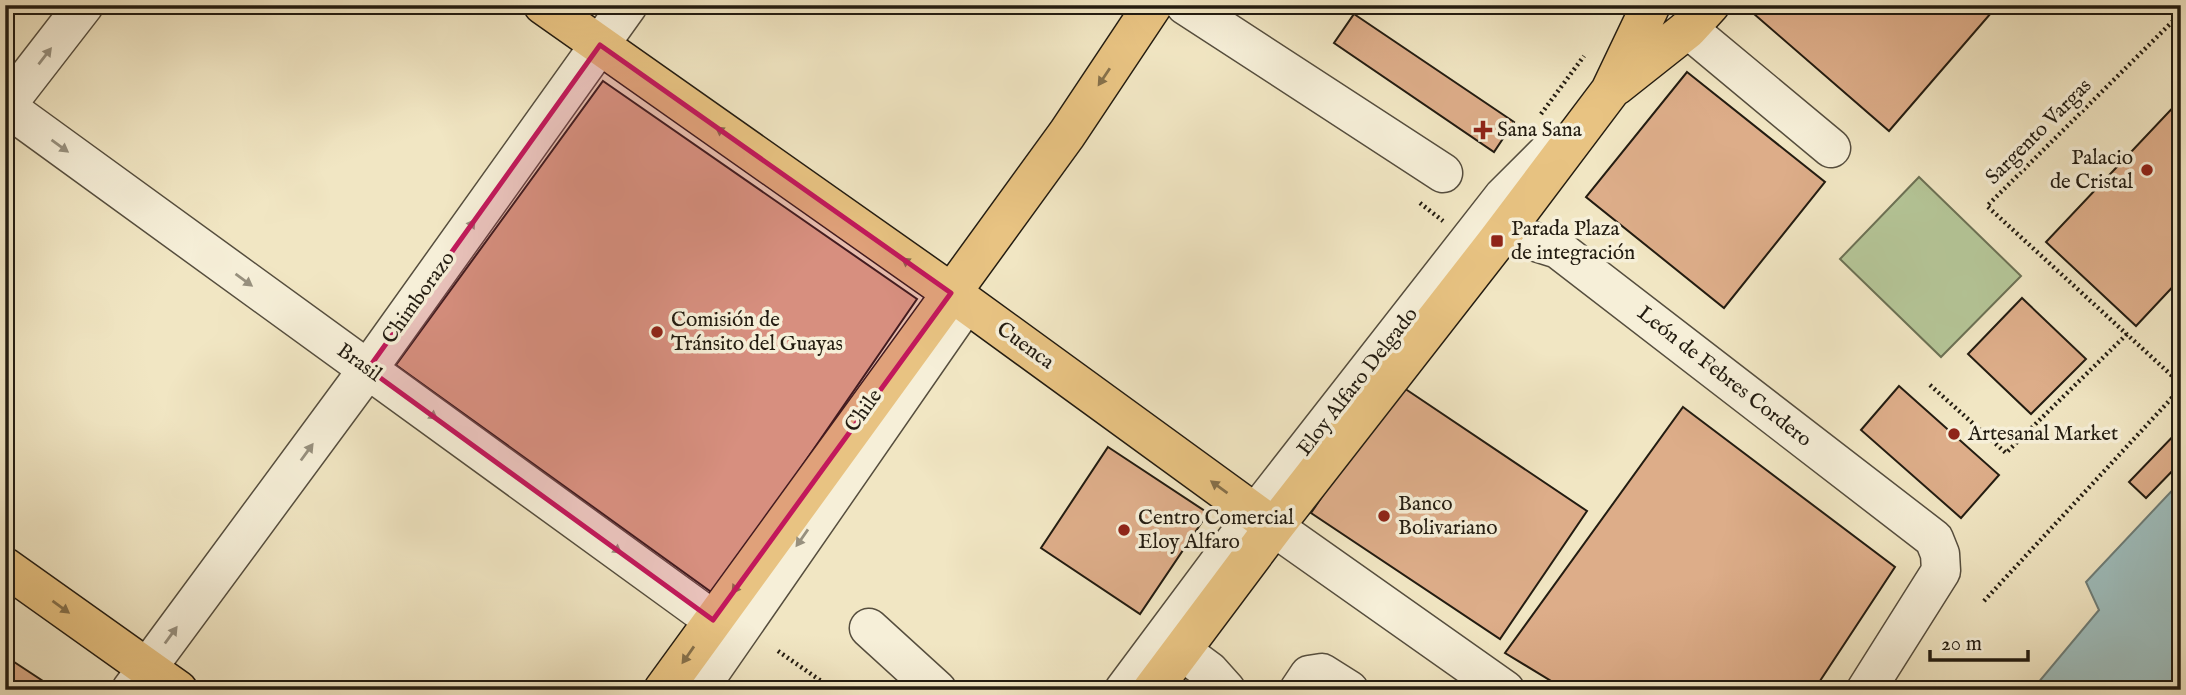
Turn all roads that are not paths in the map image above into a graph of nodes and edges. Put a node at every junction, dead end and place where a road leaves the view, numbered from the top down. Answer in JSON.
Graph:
{"nodes":[{"id":1,"x":84,"y":5,"type":"edge"},
{"id":2,"x":543,"y":5,"type":"edge"},
{"id":3,"x":628,"y":5,"type":"edge"},
{"id":4,"x":1185,"y":5,"type":"edge"},
{"id":5,"x":1651,"y":5,"type":"edge"},
{"id":6,"x":1146,"y":10,"type":"edge"},
{"id":7,"x":1699,"y":17,"type":"edge"},
{"id":8,"x":600,"y":46,"type":"junction"},
{"id":9,"x":1610,"y":91,"type":"junction"},
{"id":10,"x":5,"y":106,"type":"edge"},
{"id":11,"x":1067,"y":134,"type":"joint"},
{"id":12,"x":1831,"y":148,"type":"dead end"},
{"id":13,"x":1443,"y":173,"type":"dead end"},
{"id":14,"x":1504,"y":232,"type":"junction"},
{"id":15,"x":959,"y":298,"type":"junction"},
{"id":16,"x":368,"y":369,"type":"junction"},
{"id":17,"x":1265,"y":520,"type":"junction"},
{"id":18,"x":5,"y":567,"type":"edge"},
{"id":19,"x":713,"y":620,"type":"junction"},
{"id":20,"x":869,"y":628,"type":"dead end"},
{"id":21,"x":1182,"y":651,"type":"junction"},
{"id":22,"x":139,"y":678,"type":"edge"},
{"id":23,"x":178,"y":690,"type":"edge"},
{"id":24,"x":663,"y":690,"type":"edge"},
{"id":25,"x":698,"y":690,"type":"edge"},
{"id":26,"x":937,"y":690,"type":"edge"},
{"id":27,"x":1124,"y":690,"type":"edge"},
{"id":28,"x":1152,"y":690,"type":"edge"},
{"id":29,"x":1226,"y":690,"type":"edge"},
{"id":30,"x":1299,"y":690,"type":"edge"},
{"id":31,"x":1349,"y":690,"type":"edge"},
{"id":32,"x":1505,"y":690,"type":"edge"},
{"id":33,"x":1867,"y":690,"type":"edge"}],
"edges":[{"from":10,"to":1,"type":"street","one_way":true},
{"from":2,"to":8,"type":"main road","name":"Cuenca"},
{"from":3,"to":8,"type":"street","name":"Chimborazo"},
{"from":4,"to":13,"type":"street"},
{"from":5,"to":9,"type":"main road","name":"Eloy Alfaro Delgado"},
{"from":6,"to":11,"type":"main road","name":"Chile","one_way":true},
{"from":7,"to":9,"type":"main road","name":"Eloy Alfaro Delgado"},
{"from":7,"to":12,"type":"street"},
{"from":15,"to":8,"type":"main road","name":"Cuenca","one_way":true},
{"from":16,"to":8,"type":"street","name":"Chimborazo","one_way":true},
{"from":9,"to":14,"type":"main road","name":"Eloy Alfaro Delgado"},
{"from":9,"to":17,"type":"street","name":"Eloy Alfaro Delgado"},
{"from":10,"to":16,"type":"street","name":"Brasil","one_way":true},
{"from":11,"to":15,"type":"street","name":"Chile"},
{"from":14,"to":17,"type":"main road","name":"Eloy Alfaro Delgado"},
{"from":14,"to":33,"type":"street","name":"León de Febres Cordero"},
{"from":17,"to":15,"type":"main road","name":"Cuenca","one_way":true},
{"from":15,"to":19,"type":"main road","name":"Chile","one_way":true},
{"from":15,"to":25,"type":"street","name":"Chile","one_way":true},
{"from":16,"to":19,"type":"street","name":"Brasil","one_way":true},
{"from":22,"to":16,"type":"street","name":"Chimborazo","one_way":true},
{"from":17,"to":21,"type":"main road","name":"Eloy Alfaro Delgado"},
{"from":17,"to":27,"type":"street","name":"Eloy Alfaro Delgado"},
{"from":17,"to":32,"type":"street","name":"Cuenca"},
{"from":18,"to":22,"type":"main road","one_way":true},
{"from":19,"to":24,"type":"main road","name":"Chile","one_way":true},
{"from":20,"to":26,"type":"street"},
{"from":21,"to":28,"type":"main road","name":"Eloy Alfaro Delgado"},
{"from":21,"to":29,"type":"street"},
{"from":22,"to":23,"type":"main road"},
{"from":30,"to":31,"type":"street"}]}
